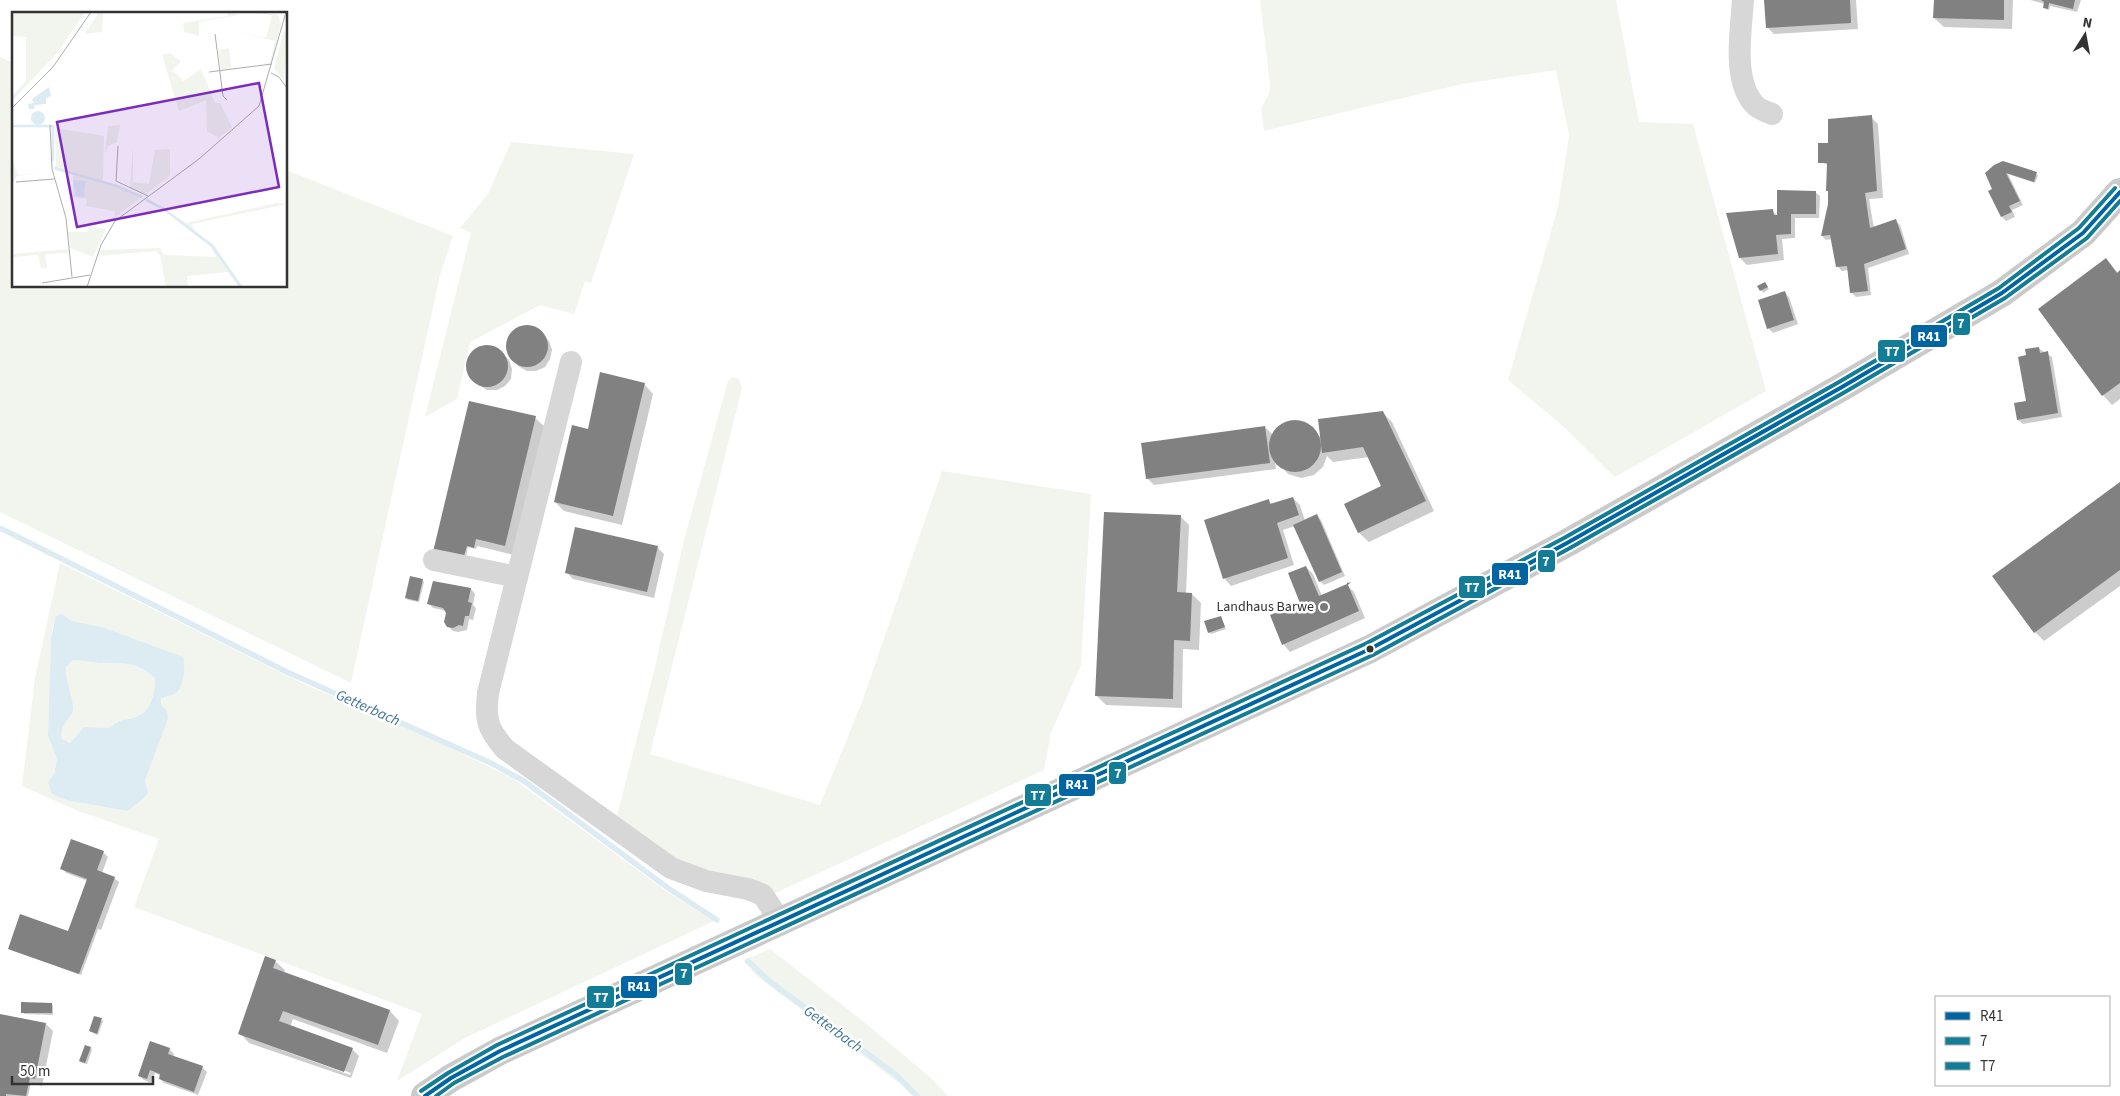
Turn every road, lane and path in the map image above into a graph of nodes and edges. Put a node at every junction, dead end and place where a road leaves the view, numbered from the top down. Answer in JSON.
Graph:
{"nodes":[{"id":1,"x":1743,"y":0,"type":"edge"},
{"id":2,"x":1772,"y":114,"type":"dead end"},
{"id":3,"x":2120,"y":192,"type":"edge"},
{"id":4,"x":572,"y":362,"type":"dead end"},
{"id":5,"x":434,"y":560,"type":"dead end"},
{"id":6,"x":517,"y":577,"type":"junction"},
{"id":7,"x":780,"y":921,"type":"junction"},
{"id":8,"x":425,"y":1096,"type":"edge"}],
"edges":[{"from":1,"to":2,"type":"street"},
{"from":3,"to":7,"type":"main road"},
{"from":4,"to":6,"type":"street"},
{"from":5,"to":6,"type":"street"},
{"from":6,"to":7,"type":"street"},
{"from":7,"to":8,"type":"main road"}]}
